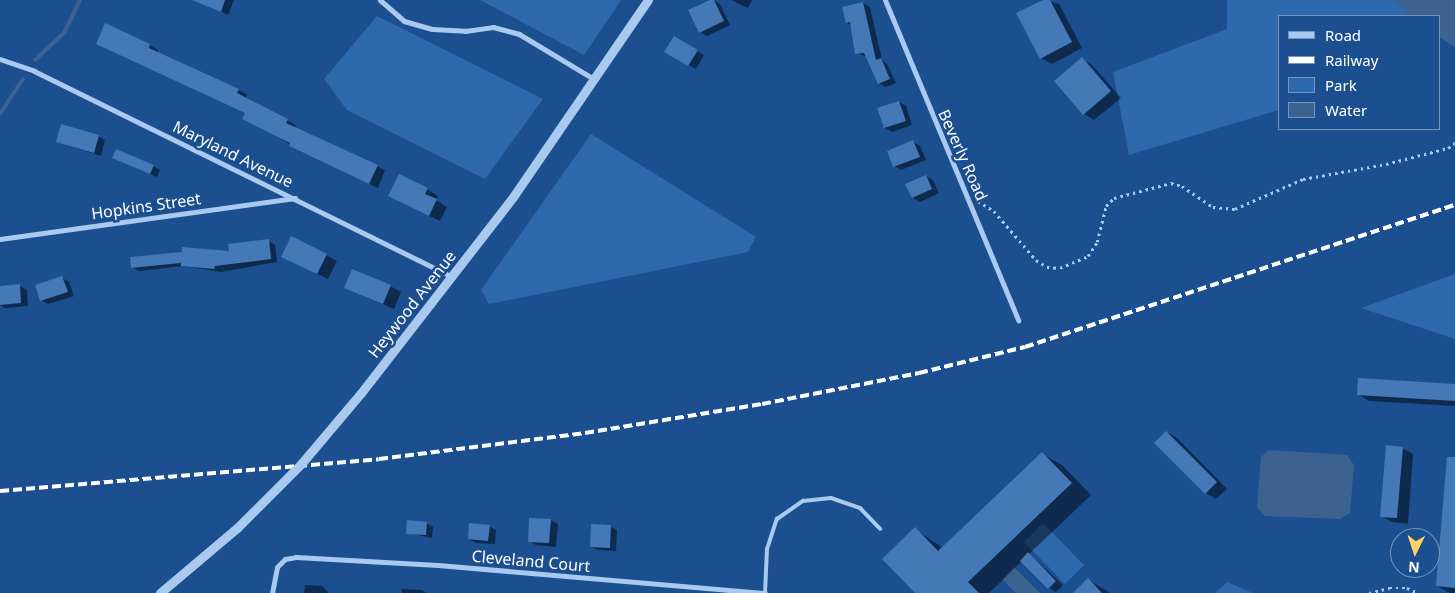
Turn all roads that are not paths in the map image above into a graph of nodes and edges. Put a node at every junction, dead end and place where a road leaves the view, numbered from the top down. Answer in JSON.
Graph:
{"nodes":[{"id":1,"x":380,"y":0,"type":"edge"},
{"id":2,"x":648,"y":0,"type":"edge"},
{"id":3,"x":885,"y":0,"type":"edge"},
{"id":4,"x":0,"y":58,"type":"edge"},
{"id":5,"x":594,"y":79,"type":"junction"},
{"id":6,"x":295,"y":198,"type":"junction"},
{"id":7,"x":0,"y":238,"type":"edge"},
{"id":8,"x":454,"y":277,"type":"junction"},
{"id":9,"x":1018,"y":320,"type":"dead end"},
{"id":10,"x":880,"y":529,"type":"dead end"},
{"id":11,"x":160,"y":593,"type":"edge"},
{"id":12,"x":272,"y":593,"type":"edge"},
{"id":13,"x":765,"y":593,"type":"edge"}],
"edges":[{"from":1,"to":5,"type":"street"},
{"from":2,"to":5,"type":"street","name":"Heywood Avenue"},
{"from":3,"to":9,"type":"street","name":"Beverly Road"},
{"from":4,"to":6,"type":"street","name":"Maryland Avenue"},
{"from":5,"to":8,"type":"street","name":"Heywood Avenue"},
{"from":6,"to":7,"type":"street","name":"Hopkins Street"},
{"from":6,"to":8,"type":"street","name":"Maryland Avenue"},
{"from":8,"to":11,"type":"street","name":"Heywood Avenue","bridge":true},
{"from":10,"to":13,"type":"lane"},
{"from":12,"to":13,"type":"street","name":"Cleveland Court"}]}
